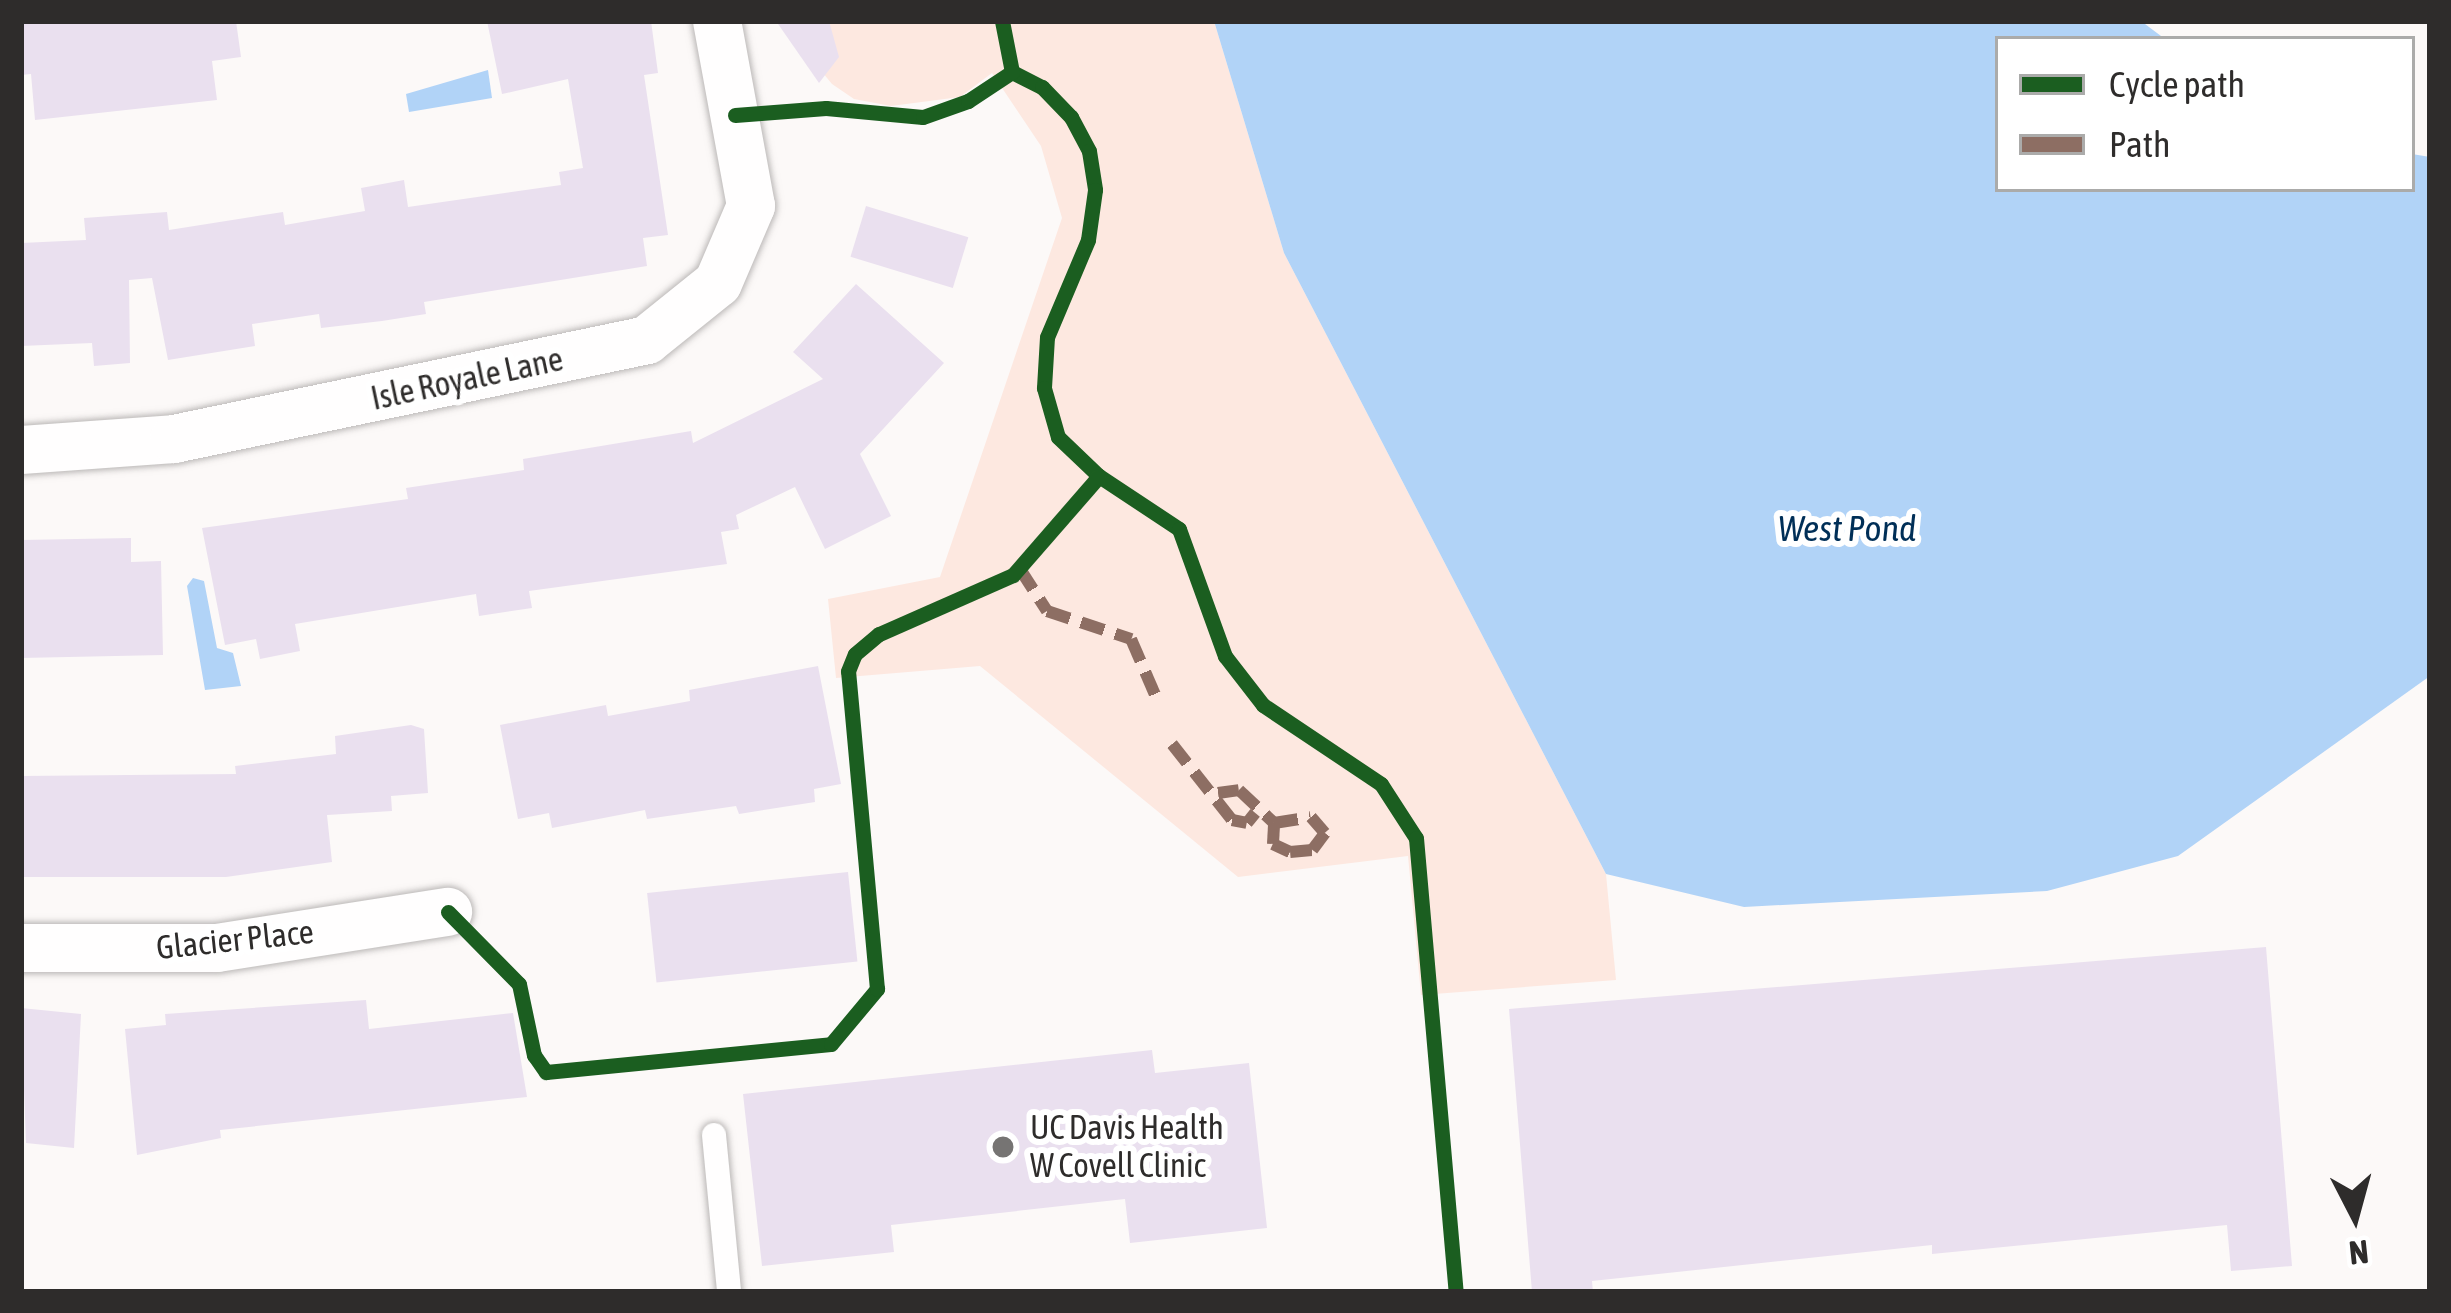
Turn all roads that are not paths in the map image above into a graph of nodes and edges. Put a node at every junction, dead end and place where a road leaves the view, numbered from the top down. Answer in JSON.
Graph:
{"nodes":[{"id":1,"x":717,"y":21,"type":"edge"},
{"id":2,"x":21,"y":450,"type":"edge"},
{"id":3,"x":448,"y":912,"type":"dead end"},
{"id":4,"x":21,"y":948,"type":"edge"},
{"id":5,"x":714,"y":1135,"type":"dead end"},
{"id":6,"x":729,"y":1292,"type":"edge"}],
"edges":[{"from":1,"to":2,"type":"street","name":"Isle Royale Lane"},
{"from":3,"to":4,"type":"street","name":"Glacier Place"},
{"from":5,"to":6,"type":"lane"}]}
